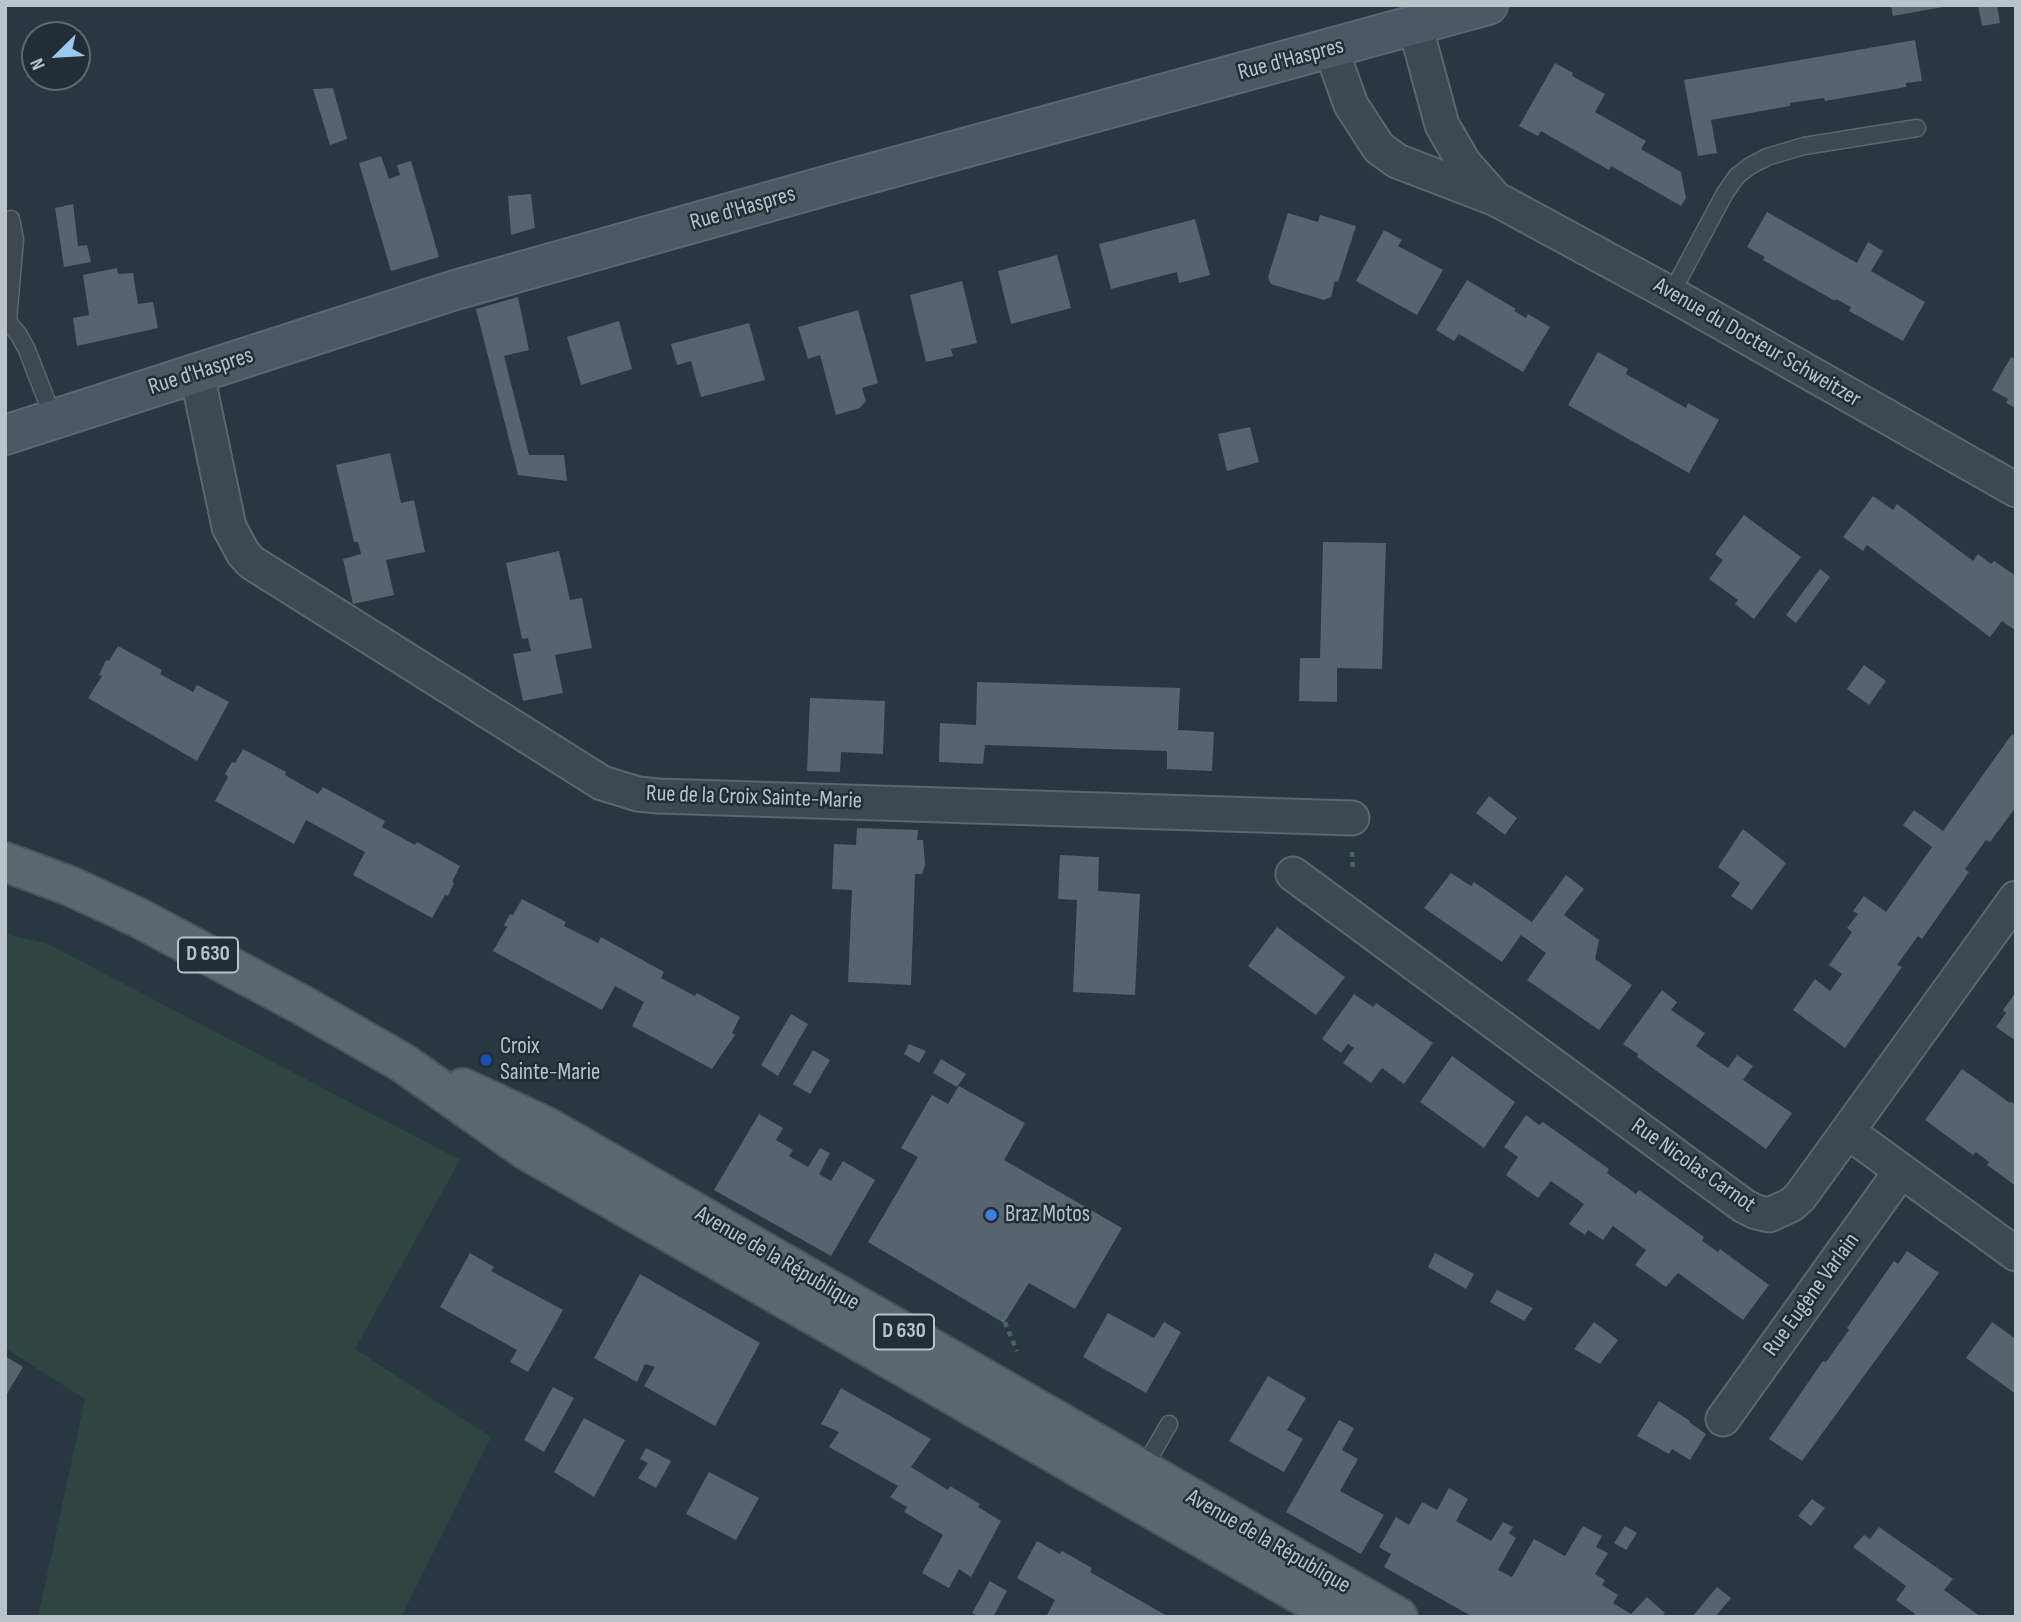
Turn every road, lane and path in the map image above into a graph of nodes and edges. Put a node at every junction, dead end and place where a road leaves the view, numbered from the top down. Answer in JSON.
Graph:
{"nodes":[{"id":1,"x":1489,"y":5,"type":"edge"},
{"id":2,"x":1415,"y":25,"type":"junction"},
{"id":3,"x":1331,"y":49,"type":"junction"},
{"id":4,"x":1917,"y":128,"type":"dead end"},
{"id":5,"x":1496,"y":198,"type":"junction"},
{"id":6,"x":11,"y":219,"type":"dead end"},
{"id":7,"x":1671,"y":294,"type":"junction"},
{"id":8,"x":7,"y":319,"type":"edge"},
{"id":9,"x":197,"y":374,"type":"junction"},
{"id":10,"x":54,"y":420,"type":"junction"},
{"id":11,"x":5,"y":435,"type":"edge"},
{"id":12,"x":2016,"y":490,"type":"edge"},
{"id":13,"x":1352,"y":818,"type":"joint"},
{"id":14,"x":5,"y":862,"type":"edge"},
{"id":15,"x":1293,"y":874,"type":"dead end"},
{"id":16,"x":2016,"y":898,"type":"edge"},
{"id":17,"x":1354,"y":918,"type":"junction"},
{"id":18,"x":1848,"y":1132,"type":"junction"},
{"id":19,"x":1901,"y":1171,"type":"junction"},
{"id":20,"x":2016,"y":1254,"type":"edge"},
{"id":21,"x":1002,"y":1314,"type":"dead end"},
{"id":22,"x":1015,"y":1348,"type":"dead end"},
{"id":23,"x":1723,"y":1419,"type":"dead end"},
{"id":24,"x":1168,"y":1424,"type":"dead end"},
{"id":25,"x":1136,"y":1482,"type":"junction"},
{"id":26,"x":1340,"y":1617,"type":"edge"},
{"id":27,"x":1398,"y":1617,"type":"edge"}],
"edges":[{"from":1,"to":2,"type":"main road","name":"Rue d'Haspres"},
{"from":2,"to":3,"type":"main road","name":"Rue d'Haspres"},
{"from":2,"to":5,"type":"street","name":"Avenue du Docteur Schweitzer"},
{"from":3,"to":5,"type":"street","name":"Avenue du Docteur Schweitzer"},
{"from":3,"to":9,"type":"main road","name":"Rue d'Haspres"},
{"from":4,"to":7,"type":"lane"},
{"from":5,"to":7,"type":"street","name":"Avenue du Docteur Schweitzer"},
{"from":6,"to":8,"type":"lane"},
{"from":7,"to":12,"type":"street","name":"Avenue du Docteur Schweitzer"},
{"from":8,"to":10,"type":"lane"},
{"from":9,"to":10,"type":"main road","name":"Rue d'Haspres"},
{"from":9,"to":13,"type":"street","name":"Rue de la Croix Sainte-Marie"},
{"from":10,"to":11,"type":"main road","name":"Rue d'Haspres"},
{"from":13,"to":17,"type":"path"},
{"from":14,"to":25,"type":"main road","name":"Avenue de la République","number":"D 630"},
{"from":15,"to":17,"type":"street","name":"Rue Nicolas Carnot"},
{"from":16,"to":18,"type":"street","name":"Rue Nicolas Carnot"},
{"from":17,"to":18,"type":"street","name":"Rue Nicolas Carnot"},
{"from":18,"to":19,"type":"street"},
{"from":19,"to":20,"type":"street"},
{"from":19,"to":23,"type":"street","name":"Rue Eugène Varlain"},
{"from":21,"to":22,"type":"path"},
{"from":24,"to":25,"type":"lane"},
{"from":25,"to":26,"type":"main road","name":"Avenue de la République","number":"D 630"},
{"from":25,"to":27,"type":"main road","name":"Avenue de la République","number":"D 630"}]}
